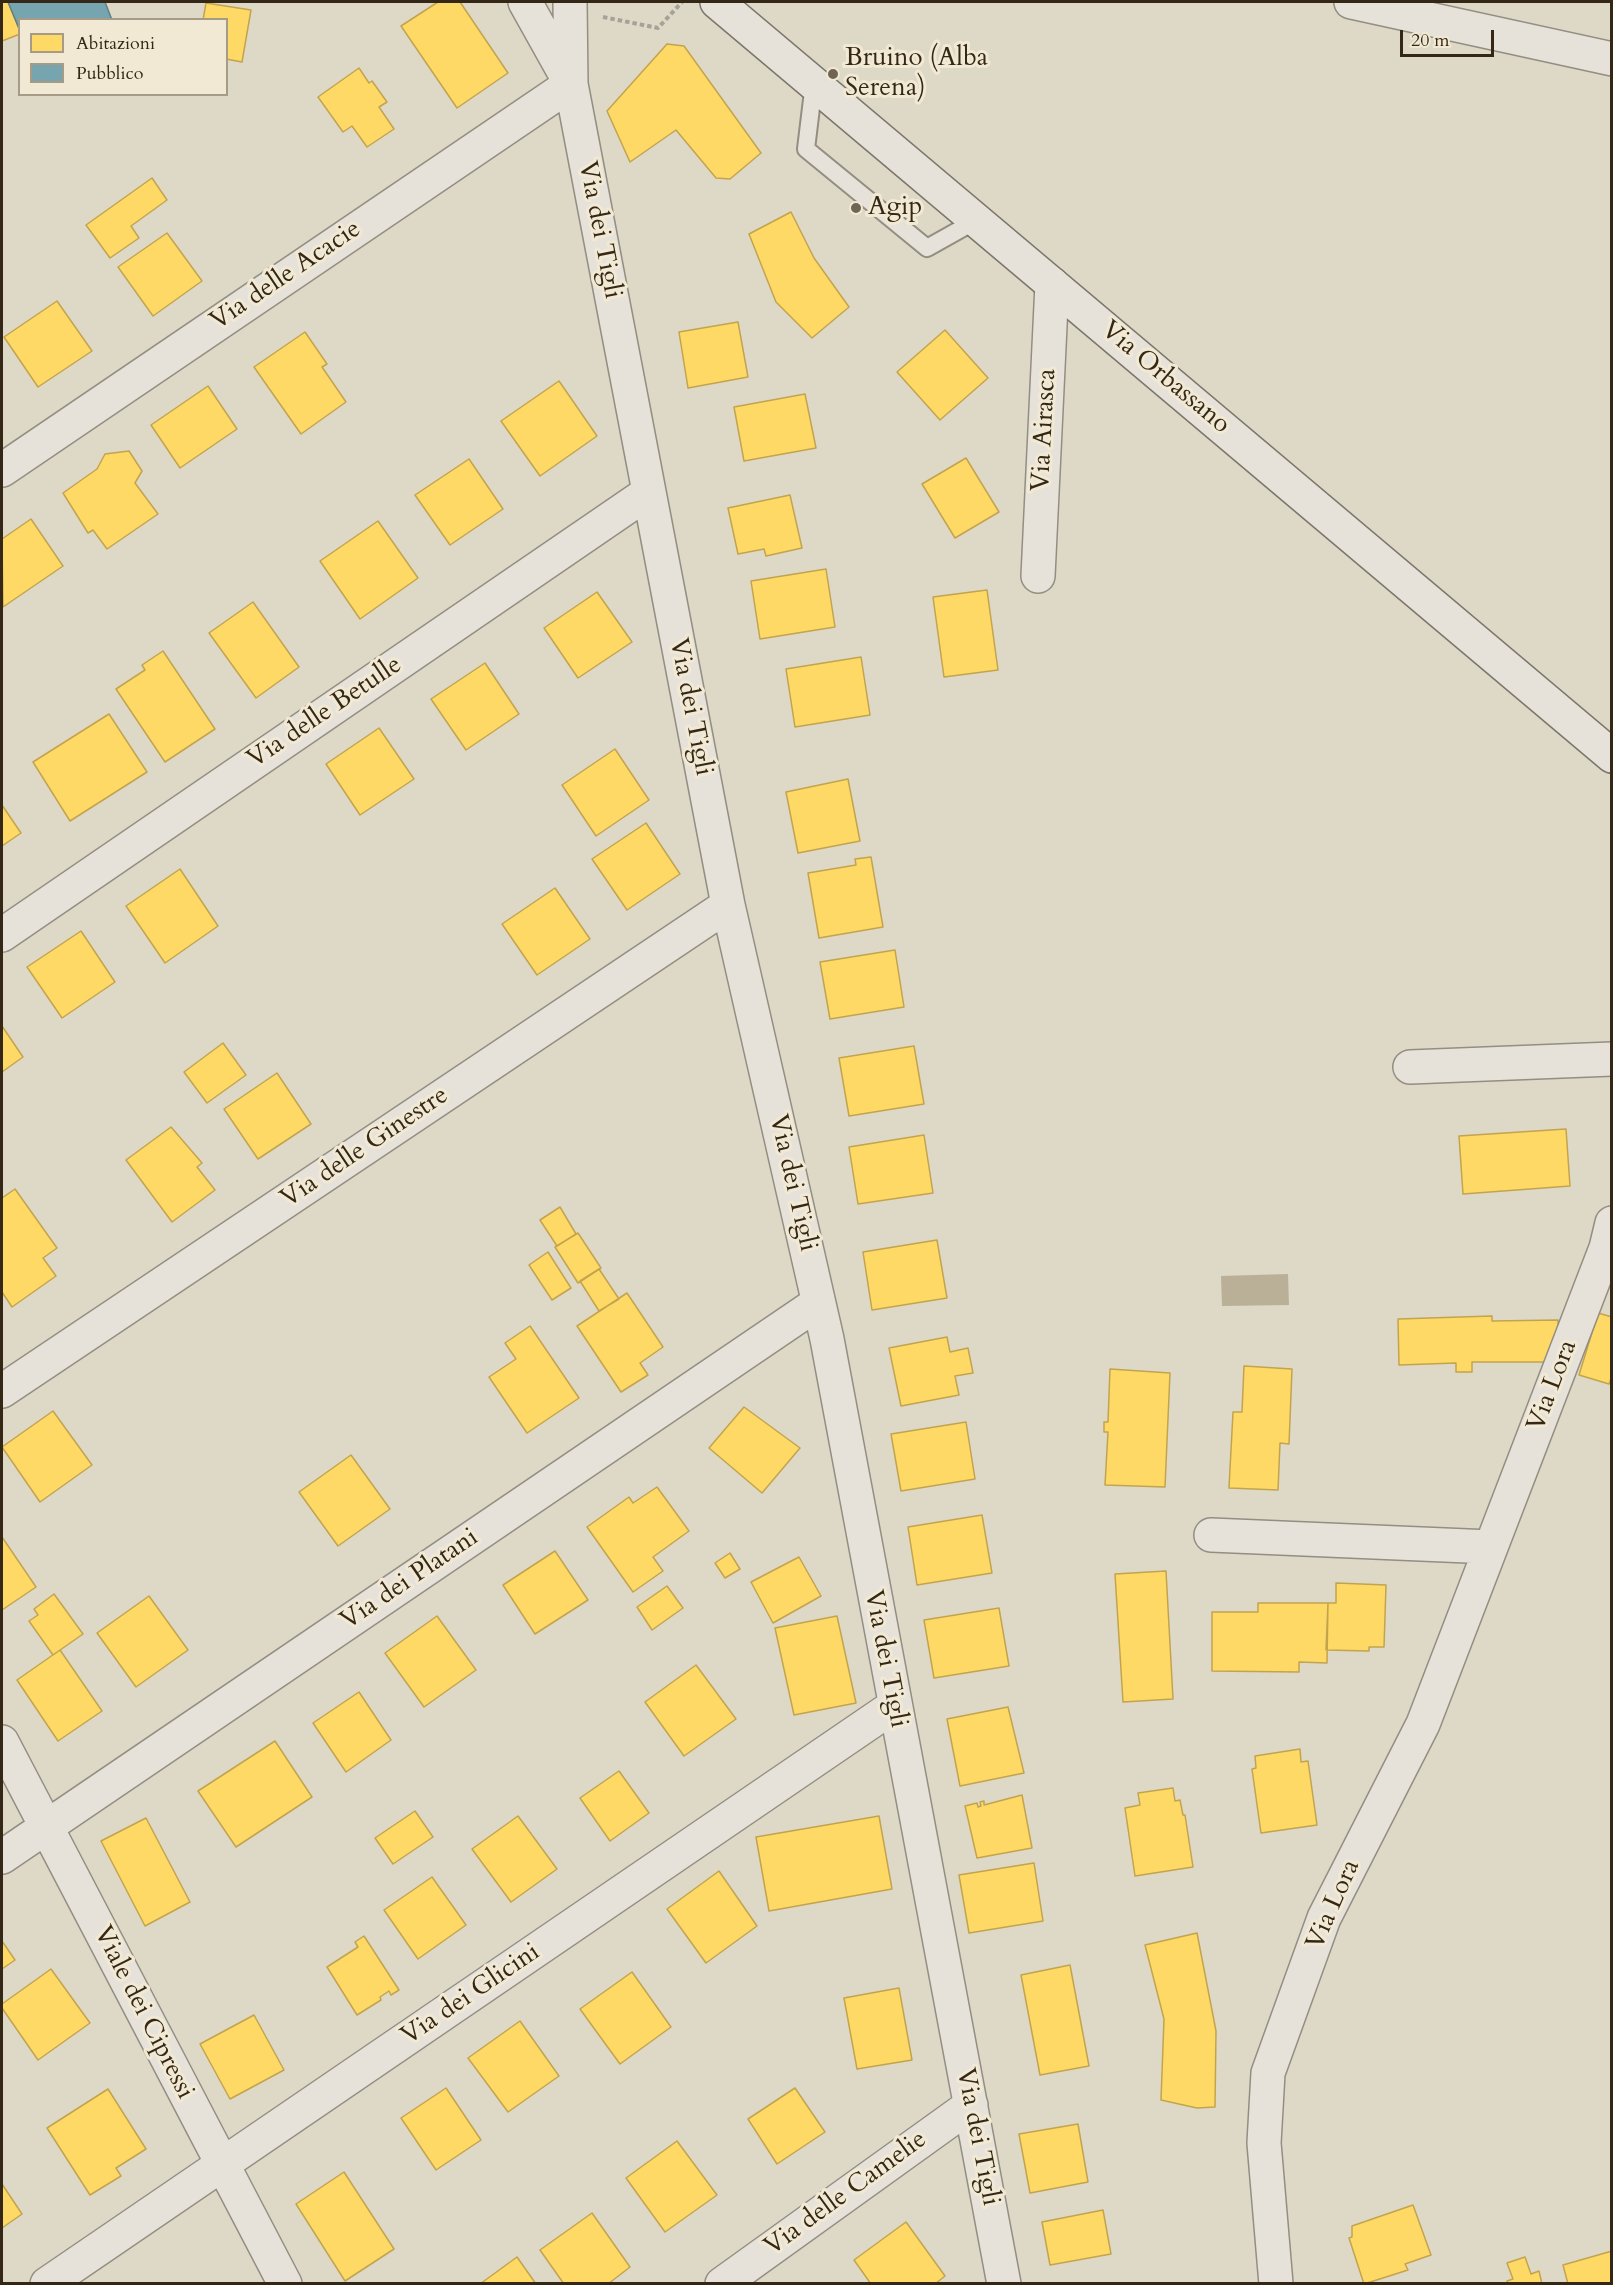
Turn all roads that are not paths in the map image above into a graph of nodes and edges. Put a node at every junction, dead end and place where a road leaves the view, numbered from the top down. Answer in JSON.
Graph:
{"nodes":[{"id":1,"x":525,"y":2,"type":"edge"},
{"id":2,"x":570,"y":2,"type":"edge"},
{"id":3,"x":717,"y":2,"type":"edge"},
{"id":4,"x":1351,"y":2,"type":"edge"},
{"id":5,"x":1440,"y":10,"type":"edge"},
{"id":6,"x":1611,"y":59,"type":"edge"},
{"id":7,"x":814,"y":83,"type":"junction"},
{"id":8,"x":571,"y":84,"type":"junction"},
{"id":9,"x":977,"y":220,"type":"junction"},
{"id":10,"x":1052,"y":284,"type":"junction"},
{"id":11,"x":2,"y":470,"type":"edge"},
{"id":12,"x":649,"y":492,"type":"junction"},
{"id":13,"x":1038,"y":576,"type":"dead end"},
{"id":14,"x":1611,"y":756,"type":"edge"},
{"id":15,"x":728,"y":905,"type":"junction"},
{"id":16,"x":2,"y":935,"type":"edge"},
{"id":17,"x":1611,"y":1059,"type":"edge"},
{"id":18,"x":1410,"y":1067,"type":"dead end"},
{"id":19,"x":1611,"y":1223,"type":"edge"},
{"id":20,"x":818,"y":1303,"type":"junction"},
{"id":21,"x":2,"y":1391,"type":"edge"},
{"id":22,"x":1211,"y":1535,"type":"dead end"},
{"id":23,"x":1491,"y":1547,"type":"junction"},
{"id":24,"x":894,"y":1706,"type":"junction"},
{"id":25,"x":2,"y":1742,"type":"edge"},
{"id":26,"x":46,"y":1827,"type":"junction"},
{"id":27,"x":2,"y":1857,"type":"edge"},
{"id":28,"x":971,"y":2104,"type":"junction"},
{"id":29,"x":222,"y":2165,"type":"junction"},
{"id":30,"x":47,"y":2283,"type":"edge"},
{"id":31,"x":285,"y":2283,"type":"edge"},
{"id":32,"x":722,"y":2283,"type":"edge"},
{"id":33,"x":1004,"y":2283,"type":"edge"},
{"id":34,"x":1276,"y":2283,"type":"edge"}],
"edges":[{"from":1,"to":8,"type":"street","name":"Via dei Tigli"},
{"from":2,"to":8,"type":"street","name":"Via dei Tigli"},
{"from":3,"to":7,"type":"street","name":"Via Orbassano"},
{"from":4,"to":5,"type":"street"},
{"from":5,"to":6,"type":"street"},
{"from":7,"to":9,"type":"street","name":"Via Orbassano"},
{"from":7,"to":9,"type":"lane"},
{"from":8,"to":11,"type":"street","name":"Via delle Acacie"},
{"from":8,"to":12,"type":"street","name":"Via dei Tigli"},
{"from":9,"to":10,"type":"street","name":"Via Orbassano"},
{"from":10,"to":13,"type":"street","name":"Via Airasca"},
{"from":10,"to":14,"type":"street","name":"Via Orbassano"},
{"from":12,"to":15,"type":"street","name":"Via dei Tigli"},
{"from":12,"to":16,"type":"street","name":"Via delle Betulle"},
{"from":15,"to":20,"type":"street","name":"Via dei Tigli"},
{"from":15,"to":21,"type":"street","name":"Via delle Ginestre"},
{"from":17,"to":18,"type":"street"},
{"from":19,"to":23,"type":"street","name":"Via Lora"},
{"from":20,"to":24,"type":"street","name":"Via dei Tigli"},
{"from":20,"to":26,"type":"street","name":"Via dei Platani"},
{"from":22,"to":23,"type":"street"},
{"from":23,"to":34,"type":"street","name":"Via Lora"},
{"from":24,"to":28,"type":"street","name":"Via dei Tigli"},
{"from":24,"to":29,"type":"street","name":"Via dei Glicini"},
{"from":25,"to":26,"type":"street","name":"Viale dei Cipressi"},
{"from":26,"to":27,"type":"street","name":"Via dei Platani"},
{"from":26,"to":29,"type":"street","name":"Viale dei Cipressi"},
{"from":28,"to":32,"type":"street","name":"Via delle Camelie"},
{"from":28,"to":33,"type":"street","name":"Via dei Tigli"},
{"from":29,"to":30,"type":"street","name":"Via dei Glicini"},
{"from":29,"to":31,"type":"street","name":"Viale dei Cipressi"}]}
